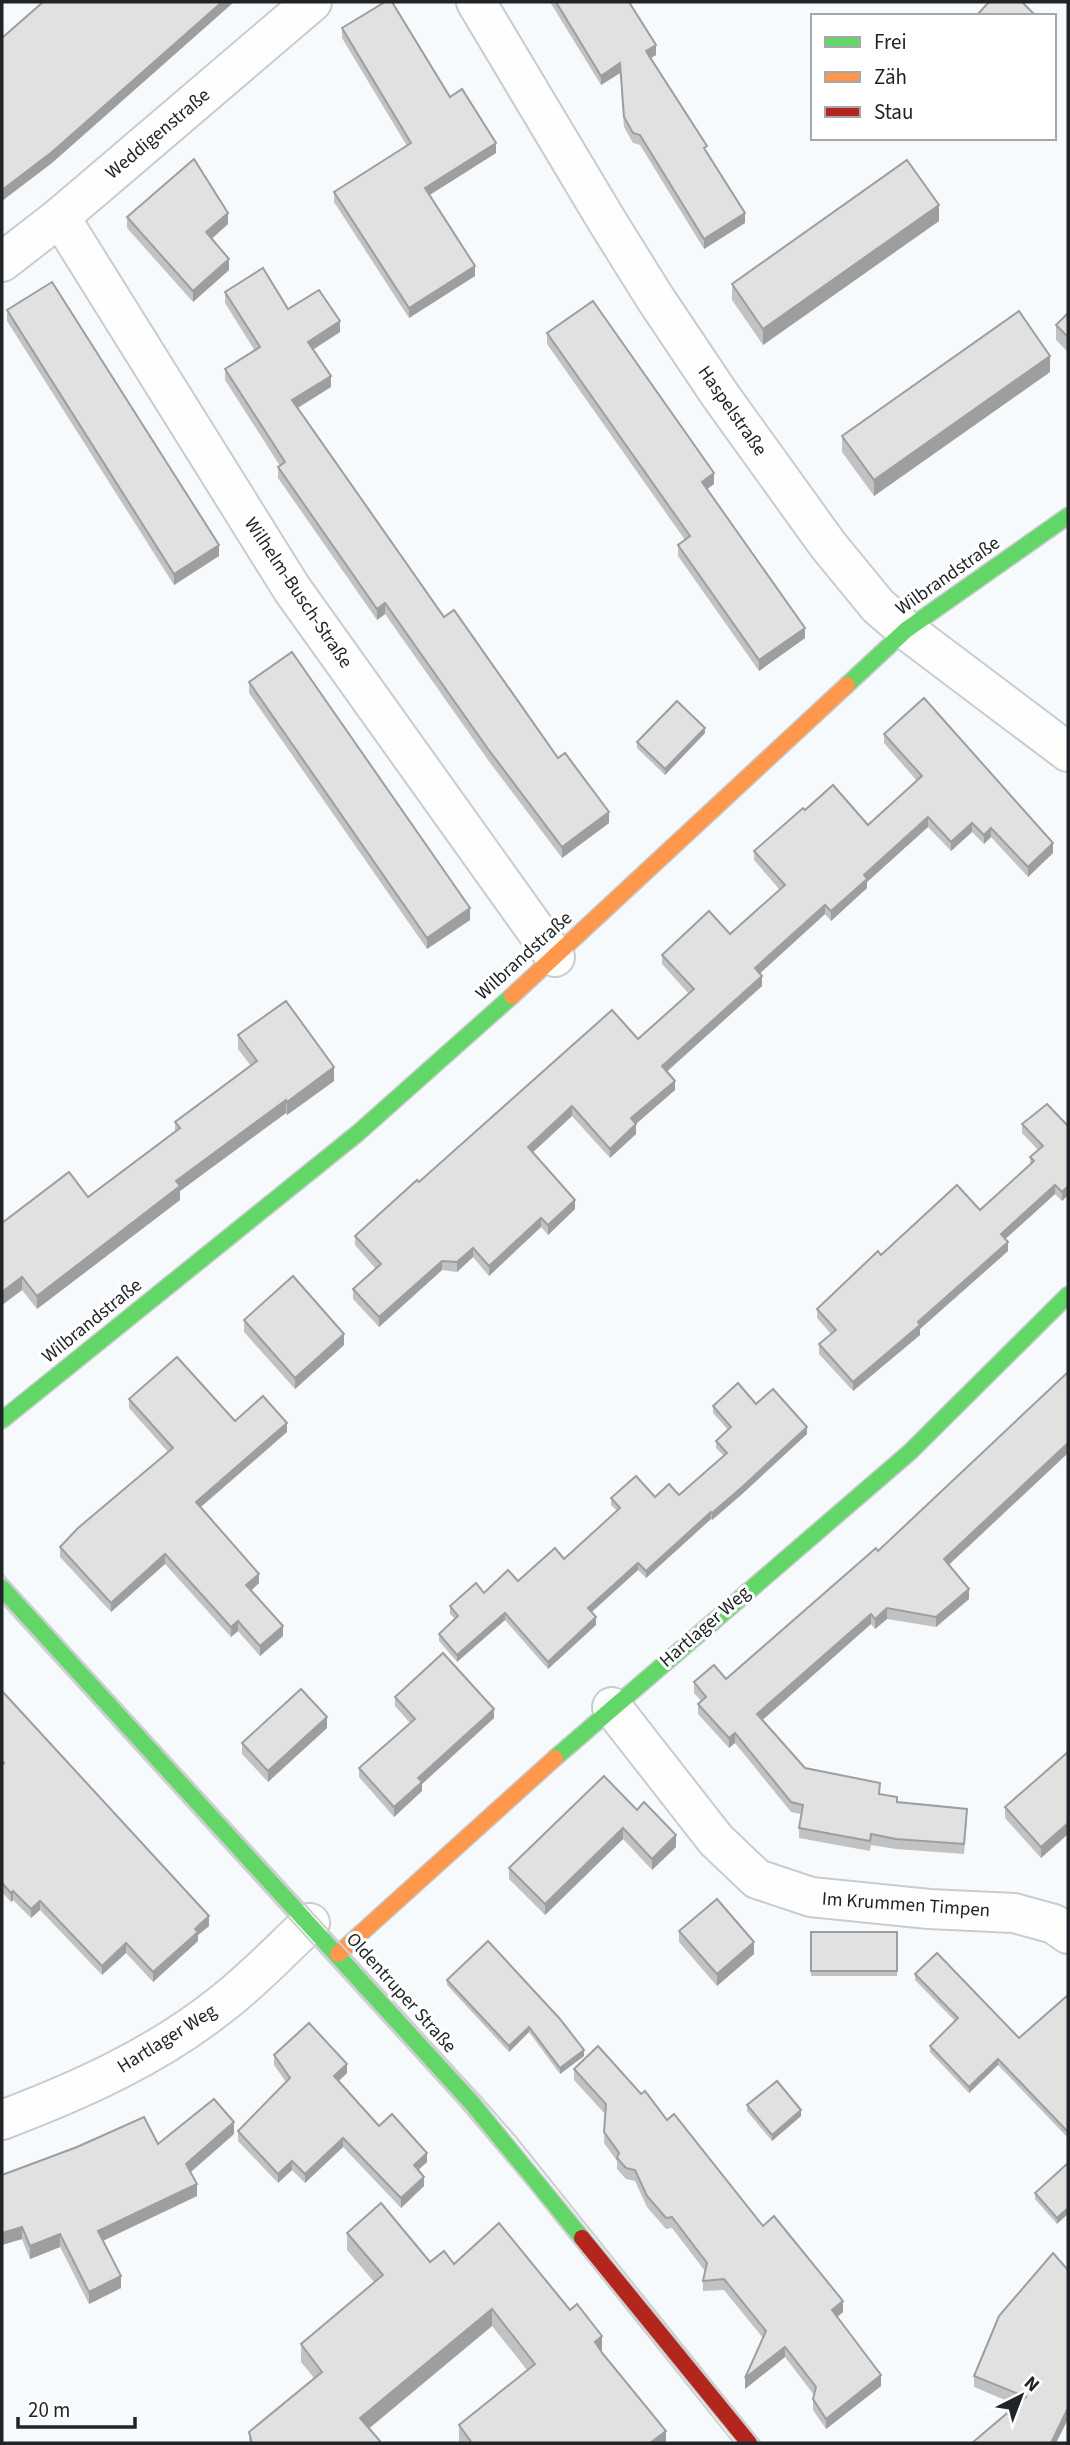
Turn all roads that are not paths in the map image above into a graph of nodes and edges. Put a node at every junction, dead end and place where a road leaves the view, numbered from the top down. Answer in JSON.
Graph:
{"nodes":[{"id":1,"x":312,"y":2,"type":"edge"},
{"id":2,"x":476,"y":2,"type":"edge"},
{"id":3,"x":60,"y":217,"type":"junction"},
{"id":4,"x":2,"y":262,"type":"edge"},
{"id":5,"x":1068,"y":516,"type":"edge"},
{"id":6,"x":906,"y":630,"type":"junction"},
{"id":7,"x":1068,"y":752,"type":"edge"},
{"id":8,"x":555,"y":957,"type":"junction"},
{"id":9,"x":1068,"y":1295,"type":"edge"},
{"id":10,"x":2,"y":1420,"type":"edge"},
{"id":11,"x":2,"y":1588,"type":"edge"},
{"id":12,"x":612,"y":1707,"type":"junction"},
{"id":13,"x":310,"y":1923,"type":"junction"},
{"id":14,"x":1063,"y":1923,"type":"edge"},
{"id":15,"x":338,"y":1954,"type":"junction"},
{"id":16,"x":2,"y":2120,"type":"edge"},
{"id":17,"x":749,"y":2443,"type":"edge"}],
"edges":[{"from":1,"to":3,"type":"street","name":"Weddigenstraße"},
{"from":2,"to":6,"type":"street","name":"Haspelstraße"},
{"from":3,"to":4,"type":"street","name":"Weddigenstraße"},
{"from":3,"to":8,"type":"street","name":"Wilhelm-Busch-Straße"},
{"from":5,"to":6,"type":"street","name":"Wilbrandstraße"},
{"from":6,"to":7,"type":"street","name":"Haspelstraße"},
{"from":6,"to":8,"type":"street","name":"Wilbrandstraße"},
{"from":8,"to":10,"type":"street","name":"Wilbrandstraße"},
{"from":9,"to":12,"type":"street","name":"Hartlager Weg"},
{"from":11,"to":13,"type":"street","name":"Oldentruper Straße"},
{"from":12,"to":14,"type":"street","name":"Im Krummen Timpen"},
{"from":12,"to":15,"type":"street","name":"Hartlager Weg"},
{"from":13,"to":15,"type":"street","name":"Oldentruper Straße"},
{"from":13,"to":16,"type":"street","name":"Hartlager Weg"},
{"from":15,"to":17,"type":"street","name":"Oldentruper Straße"}]}
